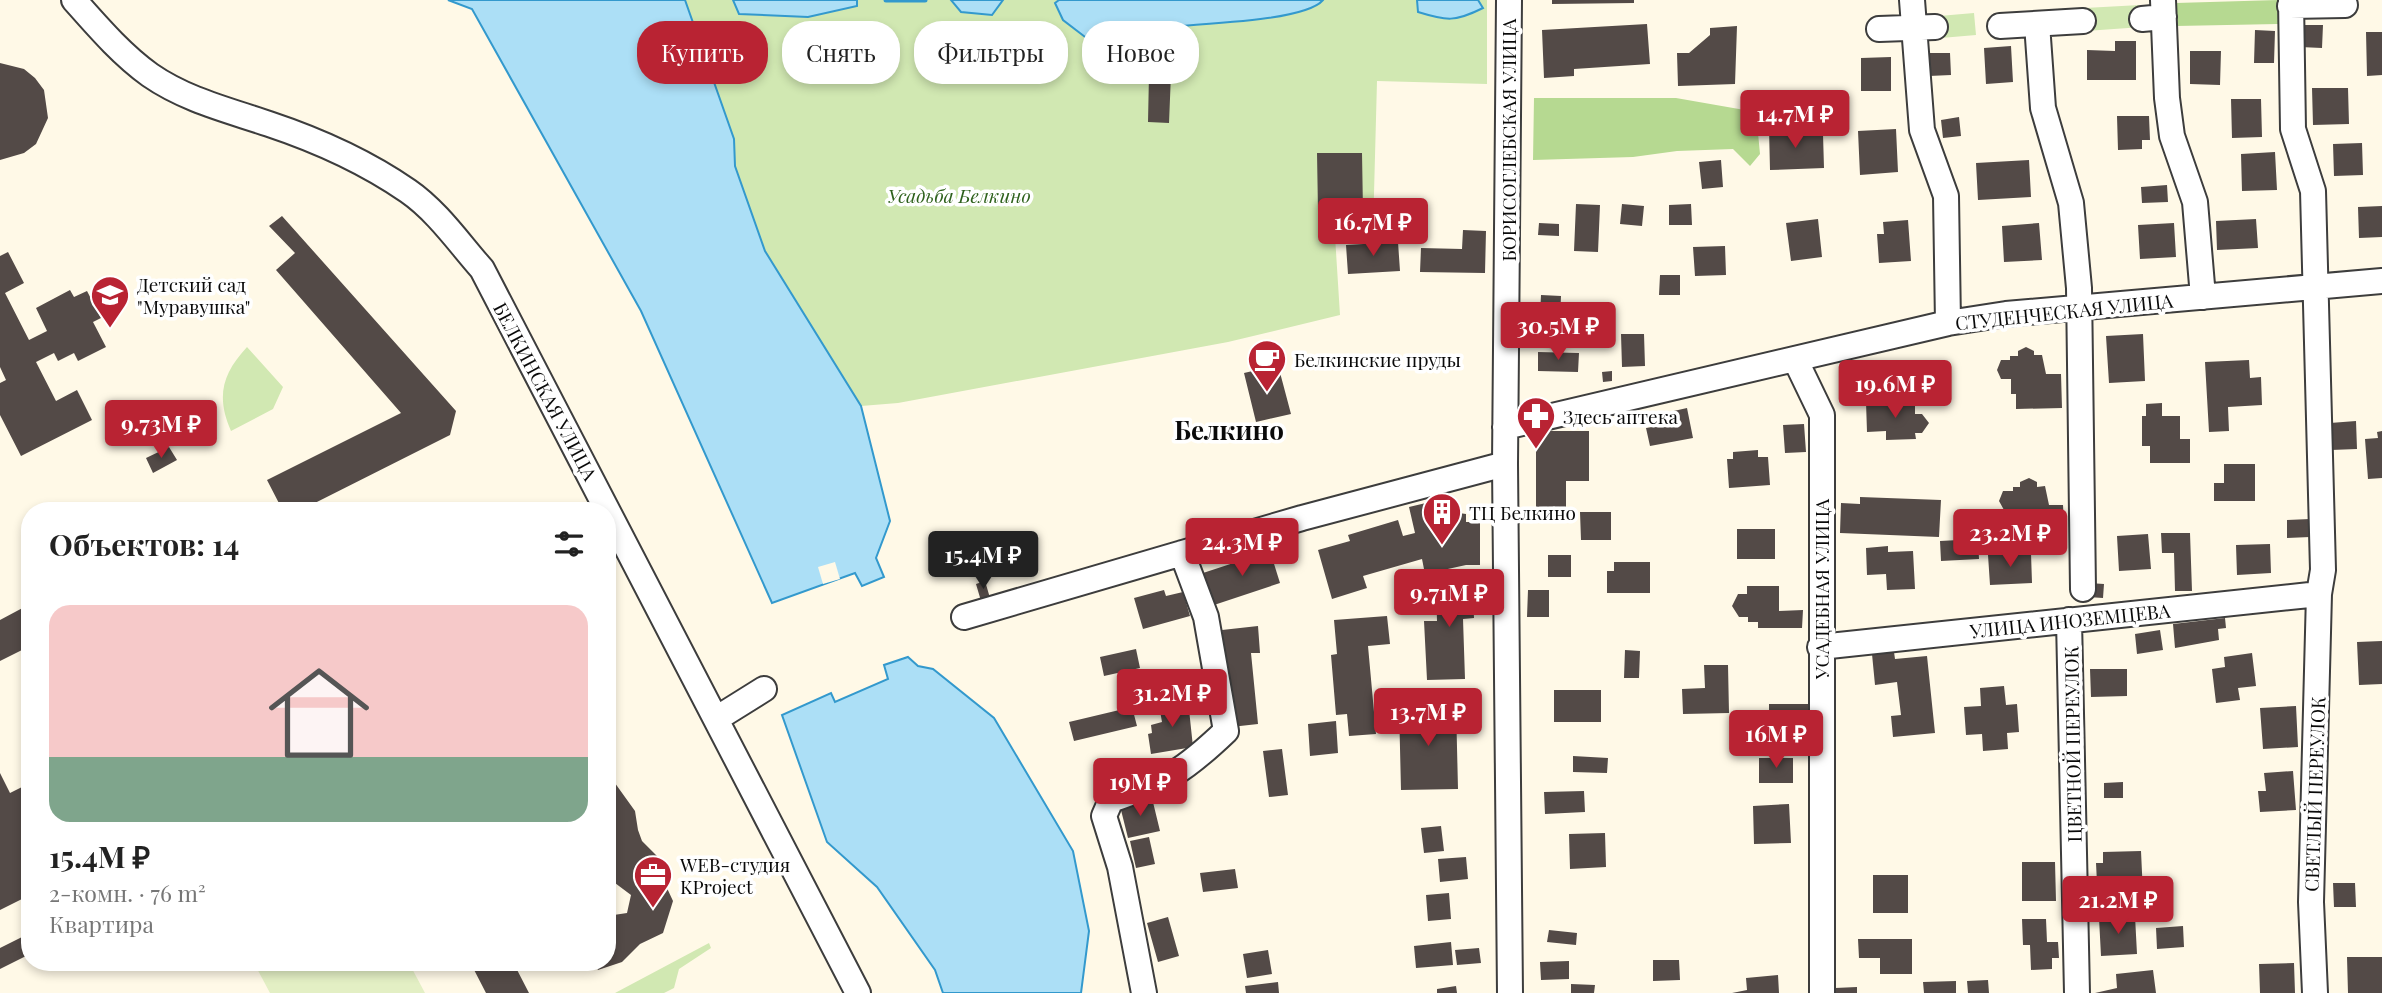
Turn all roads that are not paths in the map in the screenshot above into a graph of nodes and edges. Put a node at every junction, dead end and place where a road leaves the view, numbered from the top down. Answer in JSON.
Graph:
{"nodes":[{"id":1,"x":74,"y":0,"type":"edge"},
{"id":2,"x":1509,"y":0,"type":"edge"},
{"id":3,"x":1912,"y":0,"type":"edge"},
{"id":4,"x":2291,"y":3,"type":"edge"},
{"id":5,"x":2345,"y":5,"type":"dead end"},
{"id":6,"x":2156,"y":12,"type":"edge"},
{"id":7,"x":2083,"y":21,"type":"dead end"},
{"id":8,"x":2037,"y":24,"type":"junction"},
{"id":9,"x":2000,"y":26,"type":"dead end"},
{"id":10,"x":1924,"y":28,"type":"junction"},
{"id":11,"x":1879,"y":29,"type":"dead end"},
{"id":12,"x":2382,"y":281,"type":"edge"},
{"id":13,"x":2318,"y":288,"type":"junction"},
{"id":14,"x":2203,"y":297,"type":"junction"},
{"id":15,"x":2080,"y":308,"type":"junction"},
{"id":16,"x":1948,"y":323,"type":"junction"},
{"id":17,"x":1795,"y":359,"type":"junction"},
{"id":18,"x":1505,"y":427,"type":"junction"},
{"id":19,"x":1505,"y":464,"type":"junction"},
{"id":20,"x":604,"y":502,"type":"edge"},
{"id":21,"x":616,"y":526,"type":"edge"},
{"id":22,"x":1182,"y":553,"type":"junction"},
{"id":23,"x":2083,"y":589,"type":"dead end"},
{"id":24,"x":2319,"y":594,"type":"junction"},
{"id":25,"x":964,"y":617,"type":"dead end"},
{"id":26,"x":2069,"y":620,"type":"junction"},
{"id":27,"x":1820,"y":647,"type":"junction"},
{"id":28,"x":764,"y":689,"type":"dead end"},
{"id":29,"x":716,"y":719,"type":"junction"},
{"id":30,"x":858,"y":993,"type":"edge"},
{"id":31,"x":1144,"y":993,"type":"edge"},
{"id":32,"x":1510,"y":993,"type":"edge"},
{"id":33,"x":1822,"y":993,"type":"edge"},
{"id":34,"x":2077,"y":993,"type":"edge"},
{"id":35,"x":2315,"y":993,"type":"edge"}],
"edges":[{"from":1,"to":20,"type":"street","name":"БЕЛКИНСКАЯ УЛИЦА"},
{"from":2,"to":18,"type":"street","name":"БОРИСОГЛЕБСКАЯ УЛИЦА"},
{"from":3,"to":10,"type":"street"},
{"from":4,"to":5,"type":"street"},
{"from":4,"to":13,"type":"street","name":"СВЕТЛЫЙ ПЕРЕУЛОК"},
{"from":6,"to":14,"type":"street"},
{"from":7,"to":8,"type":"street"},
{"from":8,"to":9,"type":"street"},
{"from":8,"to":15,"type":"street"},
{"from":10,"to":11,"type":"street"},
{"from":10,"to":16,"type":"street"},
{"from":12,"to":13,"type":"street","name":"СТУДЕНЧЕСКАЯ УЛИЦА"},
{"from":13,"to":14,"type":"street","name":"СТУДЕНЧЕСКАЯ УЛИЦА"},
{"from":13,"to":24,"type":"street","name":"СВЕТЛЫЙ ПЕРЕУЛОК"},
{"from":14,"to":15,"type":"street","name":"СТУДЕНЧЕСКАЯ УЛИЦА"},
{"from":15,"to":16,"type":"street","name":"СТУДЕНЧЕСКАЯ УЛИЦА"},
{"from":15,"to":23,"type":"street"},
{"from":16,"to":17,"type":"street","name":"СТУДЕНЧЕСКАЯ УЛИЦА"},
{"from":17,"to":18,"type":"street","name":"СТУДЕНЧЕСКАЯ УЛИЦА"},
{"from":17,"to":27,"type":"street","name":"УСАДЕБНАЯ УЛИЦА"},
{"from":18,"to":19,"type":"street","name":"БОРИСОГЛЕБСКАЯ УЛИЦА"},
{"from":19,"to":22,"type":"street"},
{"from":19,"to":32,"type":"street","name":"БОРИСОГЛЕБСКАЯ УЛИЦА"},
{"from":21,"to":29,"type":"street","name":"БЕЛКИНСКАЯ УЛИЦА"},
{"from":22,"to":25,"type":"street"},
{"from":22,"to":31,"type":"street"},
{"from":24,"to":26,"type":"street","name":"УЛИЦА ИНОЗЕМЦЕВА"},
{"from":24,"to":35,"type":"street","name":"СВЕТЛЫЙ ПЕРЕУЛОК"},
{"from":26,"to":27,"type":"street","name":"УЛИЦА ИНОЗЕМЦЕВА"},
{"from":26,"to":34,"type":"street","name":"ЦВЕТНОЙ ПЕРЕУЛОК"},
{"from":27,"to":33,"type":"street","name":"УСАДЕБНАЯ УЛИЦА"},
{"from":28,"to":29,"type":"street"},
{"from":29,"to":30,"type":"street","name":"БЕЛКИНСКАЯ УЛИЦА"}]}
